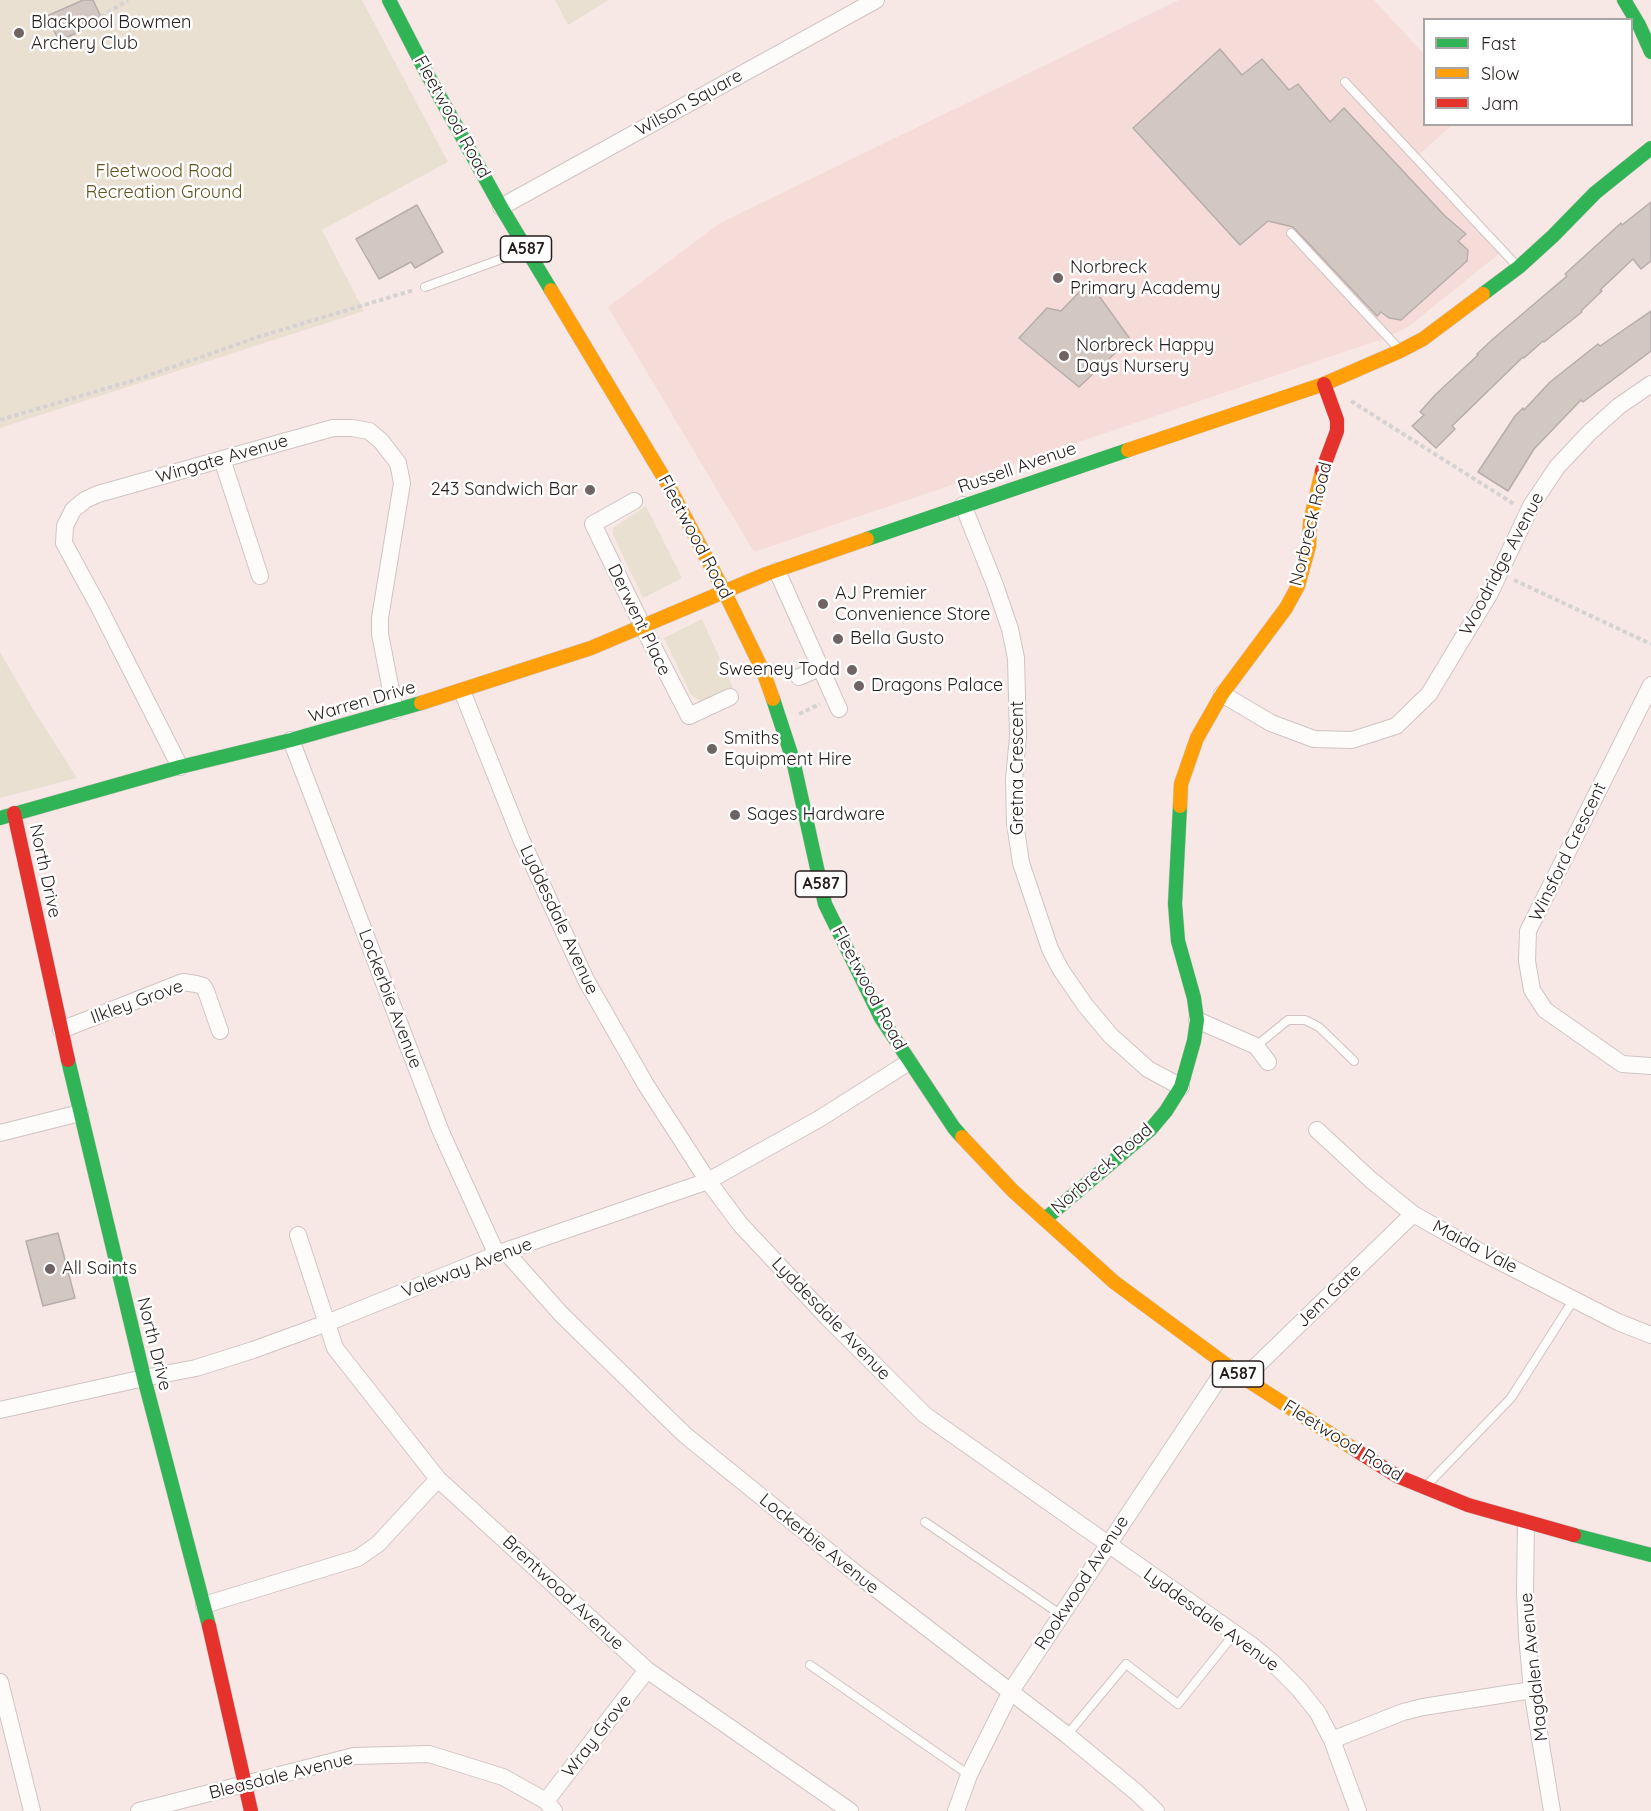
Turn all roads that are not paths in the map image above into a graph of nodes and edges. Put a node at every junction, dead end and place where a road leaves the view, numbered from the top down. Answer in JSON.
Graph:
{"nodes":[{"id":1,"x":389,"y":0,"type":"edge"},
{"id":2,"x":1625,"y":1,"type":"edge"},
{"id":3,"x":866,"y":2,"type":"edge"},
{"id":4,"x":1643,"y":5,"type":"dead end"},
{"id":5,"x":1651,"y":52,"type":"edge"},
{"id":6,"x":1345,"y":82,"type":"dead end"},
{"id":7,"x":1650,"y":144,"type":"edge"},
{"id":8,"x":501,"y":207,"type":"junction"},
{"id":9,"x":1291,"y":233,"type":"dead end"},
{"id":10,"x":527,"y":250,"type":"junction"},
{"id":11,"x":1519,"y":267,"type":"junction"},
{"id":12,"x":425,"y":287,"type":"road end"},
{"id":13,"x":1401,"y":351,"type":"junction"},
{"id":14,"x":1324,"y":384,"type":"junction"},
{"id":15,"x":1651,"y":384,"type":"edge"},
{"id":16,"x":222,"y":459,"type":"junction"},
{"id":17,"x":634,"y":501,"type":"dead end"},
{"id":18,"x":963,"y":505,"type":"junction"},
{"id":19,"x":777,"y":571,"type":"junction"},
{"id":20,"x":260,"y":576,"type":"dead end"},
{"id":21,"x":725,"y":593,"type":"junction"},
{"id":22,"x":643,"y":627,"type":"junction"},
{"id":23,"x":820,"y":668,"type":"junction"},
{"id":24,"x":799,"y":677,"type":"dead end"},
{"id":25,"x":1651,"y":685,"type":"edge"},
{"id":26,"x":462,"y":691,"type":"junction"},
{"id":27,"x":1222,"y":694,"type":"junction"},
{"id":28,"x":730,"y":697,"type":"dead end"},
{"id":29,"x":837,"y":703,"type":"road end"},
{"id":30,"x":395,"y":711,"type":"junction"},
{"id":31,"x":291,"y":740,"type":"junction"},
{"id":32,"x":180,"y":767,"type":"junction"},
{"id":33,"x":14,"y":813,"type":"junction"},
{"id":34,"x":0,"y":818,"type":"edge"},
{"id":35,"x":1197,"y":1020,"type":"junction"},
{"id":36,"x":61,"y":1030,"type":"junction"},
{"id":37,"x":220,"y":1031,"type":"dead end"},
{"id":38,"x":1256,"y":1046,"type":"junction"},
{"id":39,"x":1354,"y":1061,"type":"dead end"},
{"id":40,"x":909,"y":1062,"type":"junction"},
{"id":41,"x":1268,"y":1062,"type":"dead end"},
{"id":42,"x":1651,"y":1066,"type":"edge"},
{"id":43,"x":1181,"y":1087,"type":"junction"},
{"id":44,"x":80,"y":1113,"type":"junction"},
{"id":45,"x":1317,"y":1130,"type":"dead end"},
{"id":46,"x":0,"y":1133,"type":"edge"},
{"id":47,"x":708,"y":1181,"type":"junction"},
{"id":48,"x":1413,"y":1214,"type":"junction"},
{"id":49,"x":1045,"y":1220,"type":"junction"},
{"id":50,"x":298,"y":1234,"type":"dead end"},
{"id":51,"x":501,"y":1253,"type":"junction"},
{"id":52,"x":1574,"y":1299,"type":"junction"},
{"id":53,"x":327,"y":1323,"type":"junction"},
{"id":54,"x":1651,"y":1335,"type":"edge"},
{"id":55,"x":1227,"y":1366,"type":"junction"},
{"id":56,"x":144,"y":1377,"type":"junction"},
{"id":57,"x":1244,"y":1378,"type":"junction"},
{"id":58,"x":0,"y":1410,"type":"edge"},
{"id":59,"x":438,"y":1479,"type":"junction"},
{"id":60,"x":1424,"y":1488,"type":"junction"},
{"id":61,"x":926,"y":1522,"type":"dead end"},
{"id":62,"x":1526,"y":1523,"type":"junction"},
{"id":63,"x":1107,"y":1544,"type":"junction"},
{"id":64,"x":1651,"y":1555,"type":"edge"},
{"id":65,"x":204,"y":1605,"type":"junction"},
{"id":66,"x":1060,"y":1614,"type":"junction"},
{"id":67,"x":1234,"y":1634,"type":"junction"},
{"id":68,"x":810,"y":1665,"type":"dead end"},
{"id":69,"x":647,"y":1670,"type":"junction"},
{"id":70,"x":0,"y":1682,"type":"edge"},
{"id":71,"x":1532,"y":1690,"type":"junction"},
{"id":72,"x":1011,"y":1691,"type":"junction"},
{"id":73,"x":6,"y":1730,"type":"edge"},
{"id":74,"x":1067,"y":1735,"type":"junction"},
{"id":75,"x":1332,"y":1740,"type":"junction"},
{"id":76,"x":969,"y":1775,"type":"junction"},
{"id":77,"x":244,"y":1785,"type":"junction"},
{"id":78,"x":550,"y":1806,"type":"edge"},
{"id":79,"x":32,"y":1811,"type":"edge"},
{"id":80,"x":139,"y":1811,"type":"edge"},
{"id":81,"x":251,"y":1811,"type":"edge"},
{"id":82,"x":850,"y":1811,"type":"edge"},
{"id":83,"x":956,"y":1811,"type":"edge"},
{"id":84,"x":1156,"y":1811,"type":"edge"},
{"id":85,"x":1358,"y":1811,"type":"edge"},
{"id":86,"x":1552,"y":1811,"type":"edge"}],
"edges":[{"from":1,"to":8,"type":"street","name":"Fleetwood Road","number":"A587"},
{"from":2,"to":4,"type":"street"},
{"from":2,"to":5,"type":"street"},
{"from":3,"to":8,"type":"street","name":"Wilson Square"},
{"from":6,"to":11,"type":"lane"},
{"from":7,"to":11,"type":"street"},
{"from":8,"to":10,"type":"street","name":"Fleetwood Road","number":"A587"},
{"from":9,"to":13,"type":"lane"},
{"from":10,"to":12,"type":"lane"},
{"from":10,"to":21,"type":"street","name":"Fleetwood Road","number":"A587"},
{"from":11,"to":13,"type":"street"},
{"from":13,"to":14,"type":"street"},
{"from":14,"to":18,"type":"street","name":"Russell Avenue"},
{"from":14,"to":27,"type":"street","name":"Norbreck Road"},
{"from":15,"to":27,"type":"street","name":"Woodridge Avenue"},
{"from":16,"to":20,"type":"street"},
{"from":16,"to":30,"type":"street","name":"Wingate Avenue"},
{"from":16,"to":32,"type":"street","name":"Wingate Avenue"},
{"from":17,"to":22,"type":"street","name":"Derwent Place"},
{"from":18,"to":19,"type":"street","name":"Russell Avenue"},
{"from":18,"to":43,"type":"street","name":"Gretna Crescent"},
{"from":19,"to":21,"type":"street","name":"Russell Avenue"},
{"from":19,"to":23,"type":"street"},
{"from":21,"to":22,"type":"street","name":"Warren Drive"},
{"from":21,"to":40,"type":"street","name":"Fleetwood Road","number":"A587"},
{"from":22,"to":26,"type":"street","name":"Warren Drive"},
{"from":22,"to":28,"type":"street","name":"Derwent Place"},
{"from":23,"to":24,"type":"street"},
{"from":23,"to":29,"type":"street"},
{"from":25,"to":42,"type":"street","name":"Winsford Crescent"},
{"from":26,"to":30,"type":"street","name":"Warren Drive"},
{"from":26,"to":47,"type":"street","name":"Lyddesdale Avenue"},
{"from":27,"to":35,"type":"street","name":"Norbreck Road"},
{"from":30,"to":31,"type":"street","name":"Warren Drive"},
{"from":31,"to":32,"type":"street","name":"Warren Drive"},
{"from":31,"to":51,"type":"street","name":"Lockerbie Avenue"},
{"from":32,"to":33,"type":"street","name":"Warren Drive"},
{"from":33,"to":34,"type":"street","name":"Warren Drive"},
{"from":33,"to":36,"type":"street","name":"North Drive"},
{"from":35,"to":38,"type":"street"},
{"from":35,"to":43,"type":"street","name":"Norbreck Road"},
{"from":36,"to":37,"type":"street","name":"Ilkley Grove"},
{"from":36,"to":44,"type":"street","name":"North Drive"},
{"from":38,"to":39,"type":"lane"},
{"from":38,"to":41,"type":"street"},
{"from":40,"to":47,"type":"street","name":"Valeway Avenue"},
{"from":40,"to":49,"type":"street","name":"Fleetwood Road","number":"A587"},
{"from":43,"to":49,"type":"street","name":"Norbreck Road"},
{"from":44,"to":46,"type":"street"},
{"from":44,"to":56,"type":"street","name":"North Drive"},
{"from":45,"to":48,"type":"street","name":"Maida Vale"},
{"from":47,"to":51,"type":"street","name":"Valeway Avenue"},
{"from":47,"to":63,"type":"street","name":"Lyddesdale Avenue"},
{"from":48,"to":52,"type":"street","name":"Maida Vale"},
{"from":48,"to":57,"type":"street","name":"Jem Gate"},
{"from":49,"to":55,"type":"street","name":"Fleetwood Road","number":"A587"},
{"from":50,"to":53,"type":"street","name":"Brentwood Avenue"},
{"from":51,"to":53,"type":"street","name":"Valeway Avenue"},
{"from":51,"to":72,"type":"street","name":"Lockerbie Avenue"},
{"from":52,"to":54,"type":"street","name":"Maida Vale"},
{"from":52,"to":60,"type":"lane"},
{"from":53,"to":56,"type":"street","name":"Valeway Avenue"},
{"from":53,"to":59,"type":"street","name":"Brentwood Avenue"},
{"from":55,"to":57,"type":"street","name":"Fleetwood Road","number":"A587"},
{"from":55,"to":63,"type":"street","name":"Rookwood Avenue"},
{"from":56,"to":58,"type":"street","name":"Valeway Avenue"},
{"from":56,"to":65,"type":"street","name":"North Drive"},
{"from":57,"to":60,"type":"street","name":"Fleetwood Road","number":"A587"},
{"from":59,"to":65,"type":"street"},
{"from":59,"to":69,"type":"street","name":"Brentwood Avenue"},
{"from":60,"to":62,"type":"street","name":"Fleetwood Road","number":"A587"},
{"from":61,"to":66,"type":"lane"},
{"from":62,"to":64,"type":"street","name":"Fleetwood Road","number":"A587"},
{"from":62,"to":71,"type":"street","name":"Magdalen Avenue"},
{"from":63,"to":66,"type":"street","name":"Rookwood Avenue"},
{"from":63,"to":67,"type":"street","name":"Lyddesdale Avenue"},
{"from":65,"to":77,"type":"street","name":"North Drive"},
{"from":66,"to":72,"type":"street","name":"Rookwood Avenue"},
{"from":67,"to":74,"type":"lane"},
{"from":67,"to":75,"type":"street","name":"Lyddesdale Avenue"},
{"from":68,"to":76,"type":"lane"},
{"from":69,"to":78,"type":"street","name":"Wray Grove"},
{"from":69,"to":82,"type":"street","name":"Brentwood Avenue"},
{"from":70,"to":73,"type":"street"},
{"from":71,"to":75,"type":"street"},
{"from":71,"to":86,"type":"street","name":"Magdalen Avenue"},
{"from":72,"to":74,"type":"street","name":"Lockerbie Avenue"},
{"from":72,"to":76,"type":"street","name":"Rookwood Avenue"},
{"from":73,"to":79,"type":"street"},
{"from":74,"to":84,"type":"street","name":"Lockerbie Avenue"},
{"from":75,"to":85,"type":"street","name":"Lyddesdale Avenue"},
{"from":76,"to":83,"type":"street","name":"Rookwood Avenue"},
{"from":77,"to":78,"type":"street","name":"Bleasdale Avenue"},
{"from":77,"to":80,"type":"street","name":"Bleasdale Avenue"},
{"from":77,"to":81,"type":"street","name":"North Drive"}]}
